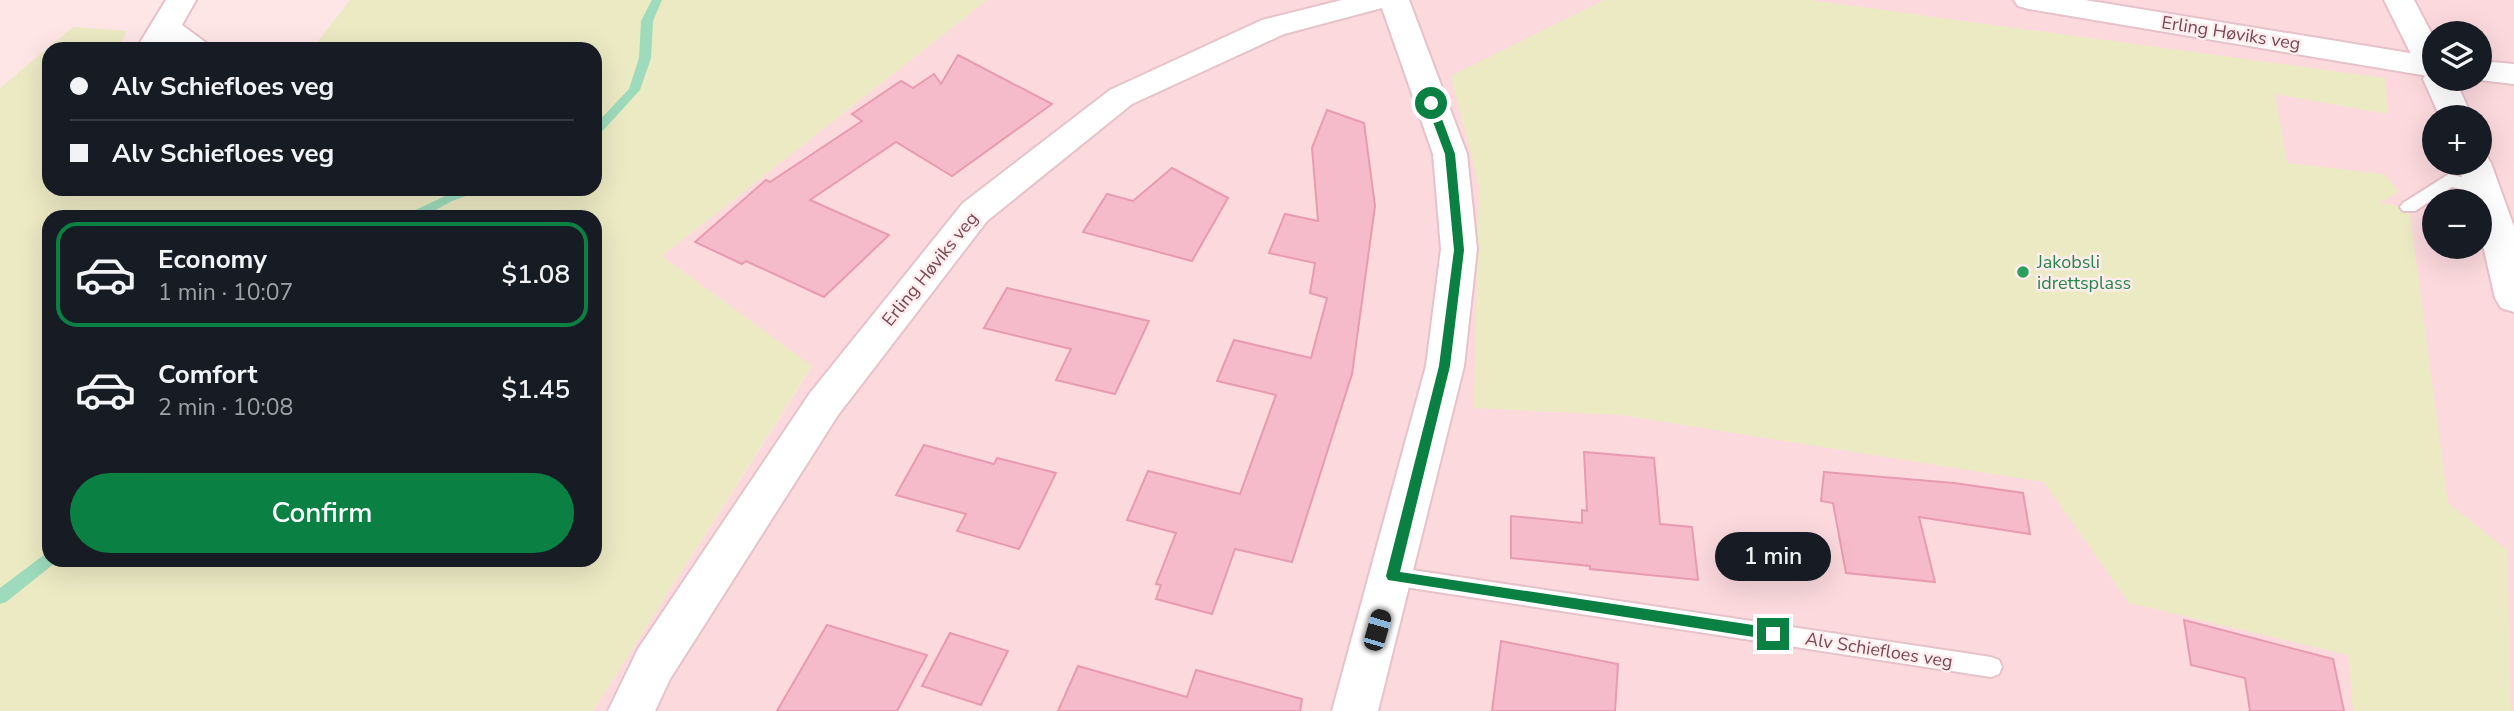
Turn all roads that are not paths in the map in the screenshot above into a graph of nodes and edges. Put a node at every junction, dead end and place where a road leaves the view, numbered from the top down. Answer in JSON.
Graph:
{"nodes":[{"id":1,"x":181,"y":0,"type":"edge"},
{"id":2,"x":1378,"y":0,"type":"edge"},
{"id":3,"x":1394,"y":0,"type":"edge"},
{"id":4,"x":2029,"y":0,"type":"edge"},
{"id":5,"x":2399,"y":0,"type":"edge"},
{"id":6,"x":158,"y":38,"type":"edge"},
{"id":7,"x":2422,"y":44,"type":"edge"},
{"id":8,"x":2422,"y":65,"type":"edge"},
{"id":9,"x":2492,"y":72,"type":"edge"},
{"id":10,"x":2514,"y":74,"type":"edge"},
{"id":11,"x":2479,"y":175,"type":"edge"},
{"id":12,"x":2409,"y":208,"type":"dead end"},
{"id":13,"x":2514,"y":298,"type":"edge"},
{"id":14,"x":1392,"y":576,"type":"junction"},
{"id":15,"x":1991,"y":667,"type":"dead end"},
{"id":16,"x":631,"y":711,"type":"edge"},
{"id":17,"x":1355,"y":711,"type":"edge"}],
"edges":[{"from":1,"to":6,"type":"street"},
{"from":2,"to":16,"type":"street","name":"Erling Høviks veg"},
{"from":3,"to":14,"type":"street"},
{"from":4,"to":8,"type":"street","name":"Erling Høviks veg"},
{"from":5,"to":7,"type":"street"},
{"from":9,"to":10,"type":"street"},
{"from":11,"to":12,"type":"lane"},
{"from":11,"to":13,"type":"street"},
{"from":14,"to":15,"type":"lane","name":"Alv Schiefloes veg"},
{"from":14,"to":17,"type":"street"}]}
